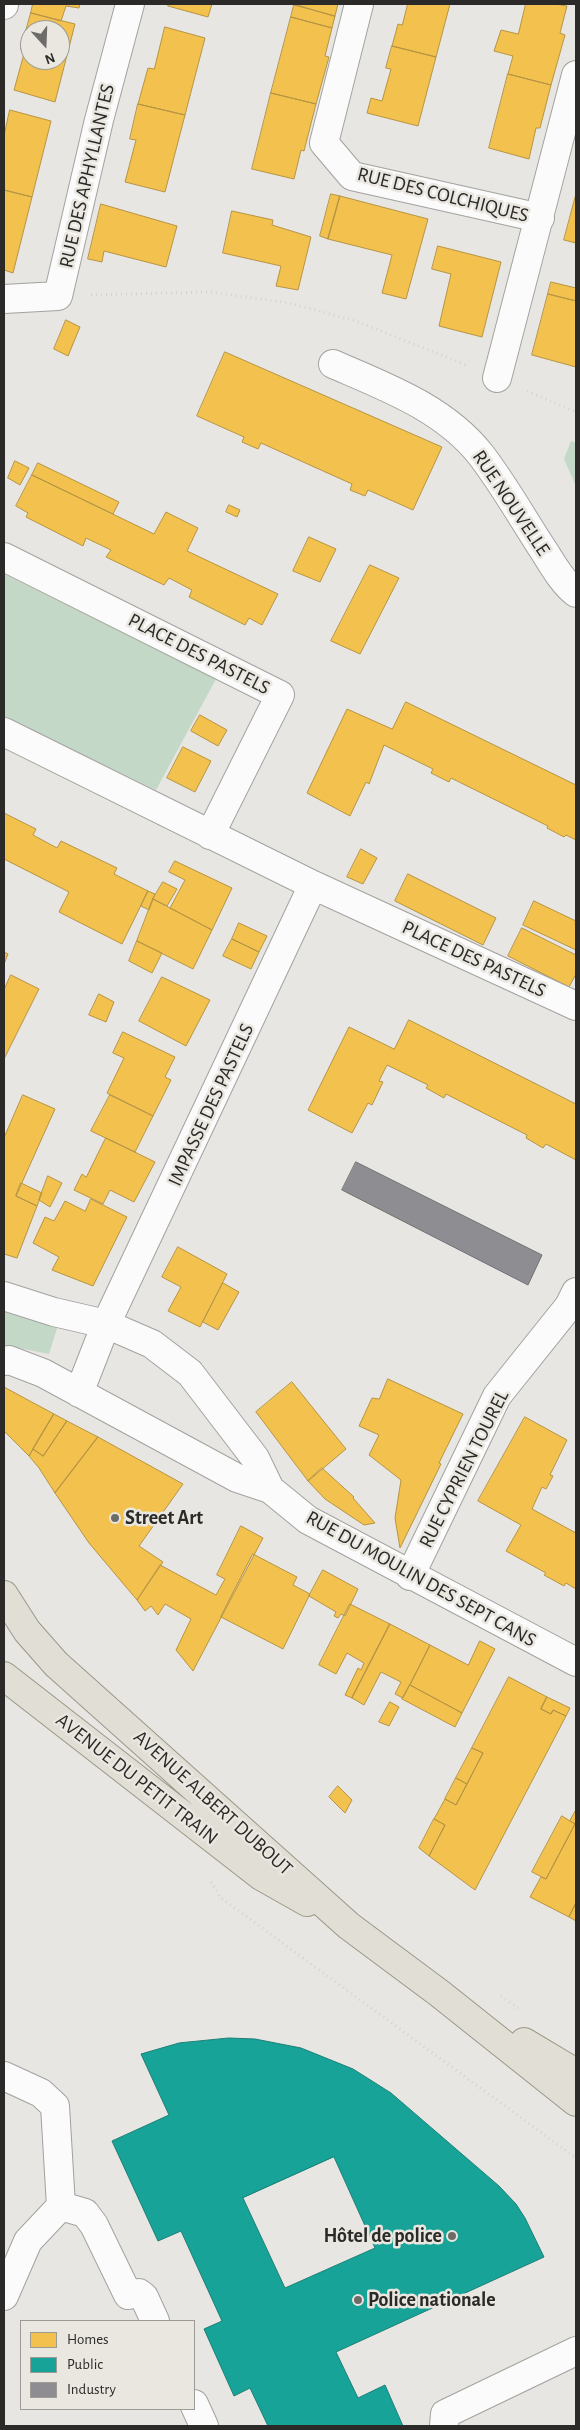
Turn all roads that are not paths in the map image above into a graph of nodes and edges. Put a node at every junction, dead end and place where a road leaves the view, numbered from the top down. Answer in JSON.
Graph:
{"nodes":[{"id":1,"x":130,"y":4,"type":"edge"},
{"id":2,"x":359,"y":4,"type":"edge"},
{"id":3,"x":576,"y":75,"type":"edge"},
{"id":4,"x":540,"y":218,"type":"junction"},
{"id":5,"x":4,"y":299,"type":"edge"},
{"id":6,"x":333,"y":364,"type":"dead end"},
{"id":7,"x":497,"y":378,"type":"road end"},
{"id":8,"x":4,"y":557,"type":"edge"},
{"id":9,"x":576,"y":593,"type":"edge"},
{"id":10,"x":4,"y":732,"type":"edge"},
{"id":11,"x":210,"y":835,"type":"junction"},
{"id":12,"x":313,"y":885,"type":"junction"},
{"id":13,"x":576,"y":1006,"type":"edge"},
{"id":14,"x":576,"y":1292,"type":"edge"},
{"id":15,"x":4,"y":1296,"type":"edge"},
{"id":16,"x":106,"y":1324,"type":"junction"},
{"id":17,"x":4,"y":1361,"type":"edge"},
{"id":18,"x":79,"y":1394,"type":"junction"},
{"id":19,"x":270,"y":1489,"type":"junction"},
{"id":20,"x":410,"y":1576,"type":"junction"},
{"id":21,"x":4,"y":1595,"type":"edge"},
{"id":22,"x":576,"y":1662,"type":"edge"},
{"id":23,"x":4,"y":1676,"type":"edge"},
{"id":24,"x":349,"y":1926,"type":"junction"},
{"id":25,"x":439,"y":1993,"type":"junction"},
{"id":26,"x":576,"y":2073,"type":"edge"},
{"id":27,"x":4,"y":2076,"type":"edge"},
{"id":28,"x":576,"y":2102,"type":"edge"},
{"id":29,"x":61,"y":2206,"type":"junction"},
{"id":30,"x":4,"y":2296,"type":"edge"},
{"id":31,"x":156,"y":2320,"type":"edge"},
{"id":32,"x":576,"y":2351,"type":"edge"},
{"id":33,"x":195,"y":2406,"type":"edge"},
{"id":34,"x":204,"y":2426,"type":"edge"},
{"id":35,"x":444,"y":2426,"type":"edge"}],
"edges":[{"from":1,"to":5,"type":"street","name":"RUE DES APHYLLANTES"},
{"from":2,"to":4,"type":"street","name":"RUE DES COLCHIQUES"},
{"from":3,"to":4,"type":"street"},
{"from":4,"to":7,"type":"street"},
{"from":6,"to":9,"type":"street","name":"RUE NOUVELLE"},
{"from":8,"to":11,"type":"street","name":"PLACE DES PASTELS"},
{"from":10,"to":11,"type":"street","name":"PLACE DES PASTELS"},
{"from":11,"to":12,"type":"street","name":"PLACE DES PASTELS"},
{"from":12,"to":13,"type":"street","name":"PLACE DES PASTELS"},
{"from":12,"to":16,"type":"street","name":"IMPASSE DES PASTELS"},
{"from":14,"to":20,"type":"street","name":"RUE CYPRIEN TOUREL"},
{"from":15,"to":16,"type":"street","name":"RUE DU MOULIN DES SEPT CANS"},
{"from":16,"to":18,"type":"street"},
{"from":16,"to":19,"type":"street","name":"RUE DU MOULIN DES SEPT CANS"},
{"from":17,"to":18,"type":"street","name":"RUE DU MOULIN DES SEPT CANS"},
{"from":18,"to":19,"type":"street","name":"RUE DU MOULIN DES SEPT CANS"},
{"from":19,"to":20,"type":"street","name":"RUE DU MOULIN DES SEPT CANS"},
{"from":20,"to":22,"type":"street","name":"RUE DU MOULIN DES SEPT CANS"},
{"from":21,"to":24,"type":"main road","name":"AVENUE ALBERT DUBOUT"},
{"from":23,"to":24,"type":"main road","name":"AVENUE DU PETIT TRAIN"},
{"from":24,"to":25,"type":"main road","name":"AVENUE ALBERT DUBOUT"},
{"from":25,"to":26,"type":"main road","name":"AVENUE ALBERT DUBOUT"},
{"from":25,"to":28,"type":"main road","name":"AVENUE ALBERT DUBOUT"},
{"from":27,"to":29,"type":"street"},
{"from":29,"to":30,"type":"street"},
{"from":29,"to":31,"type":"street"},
{"from":32,"to":35,"type":"street"},
{"from":33,"to":34,"type":"street"}]}
